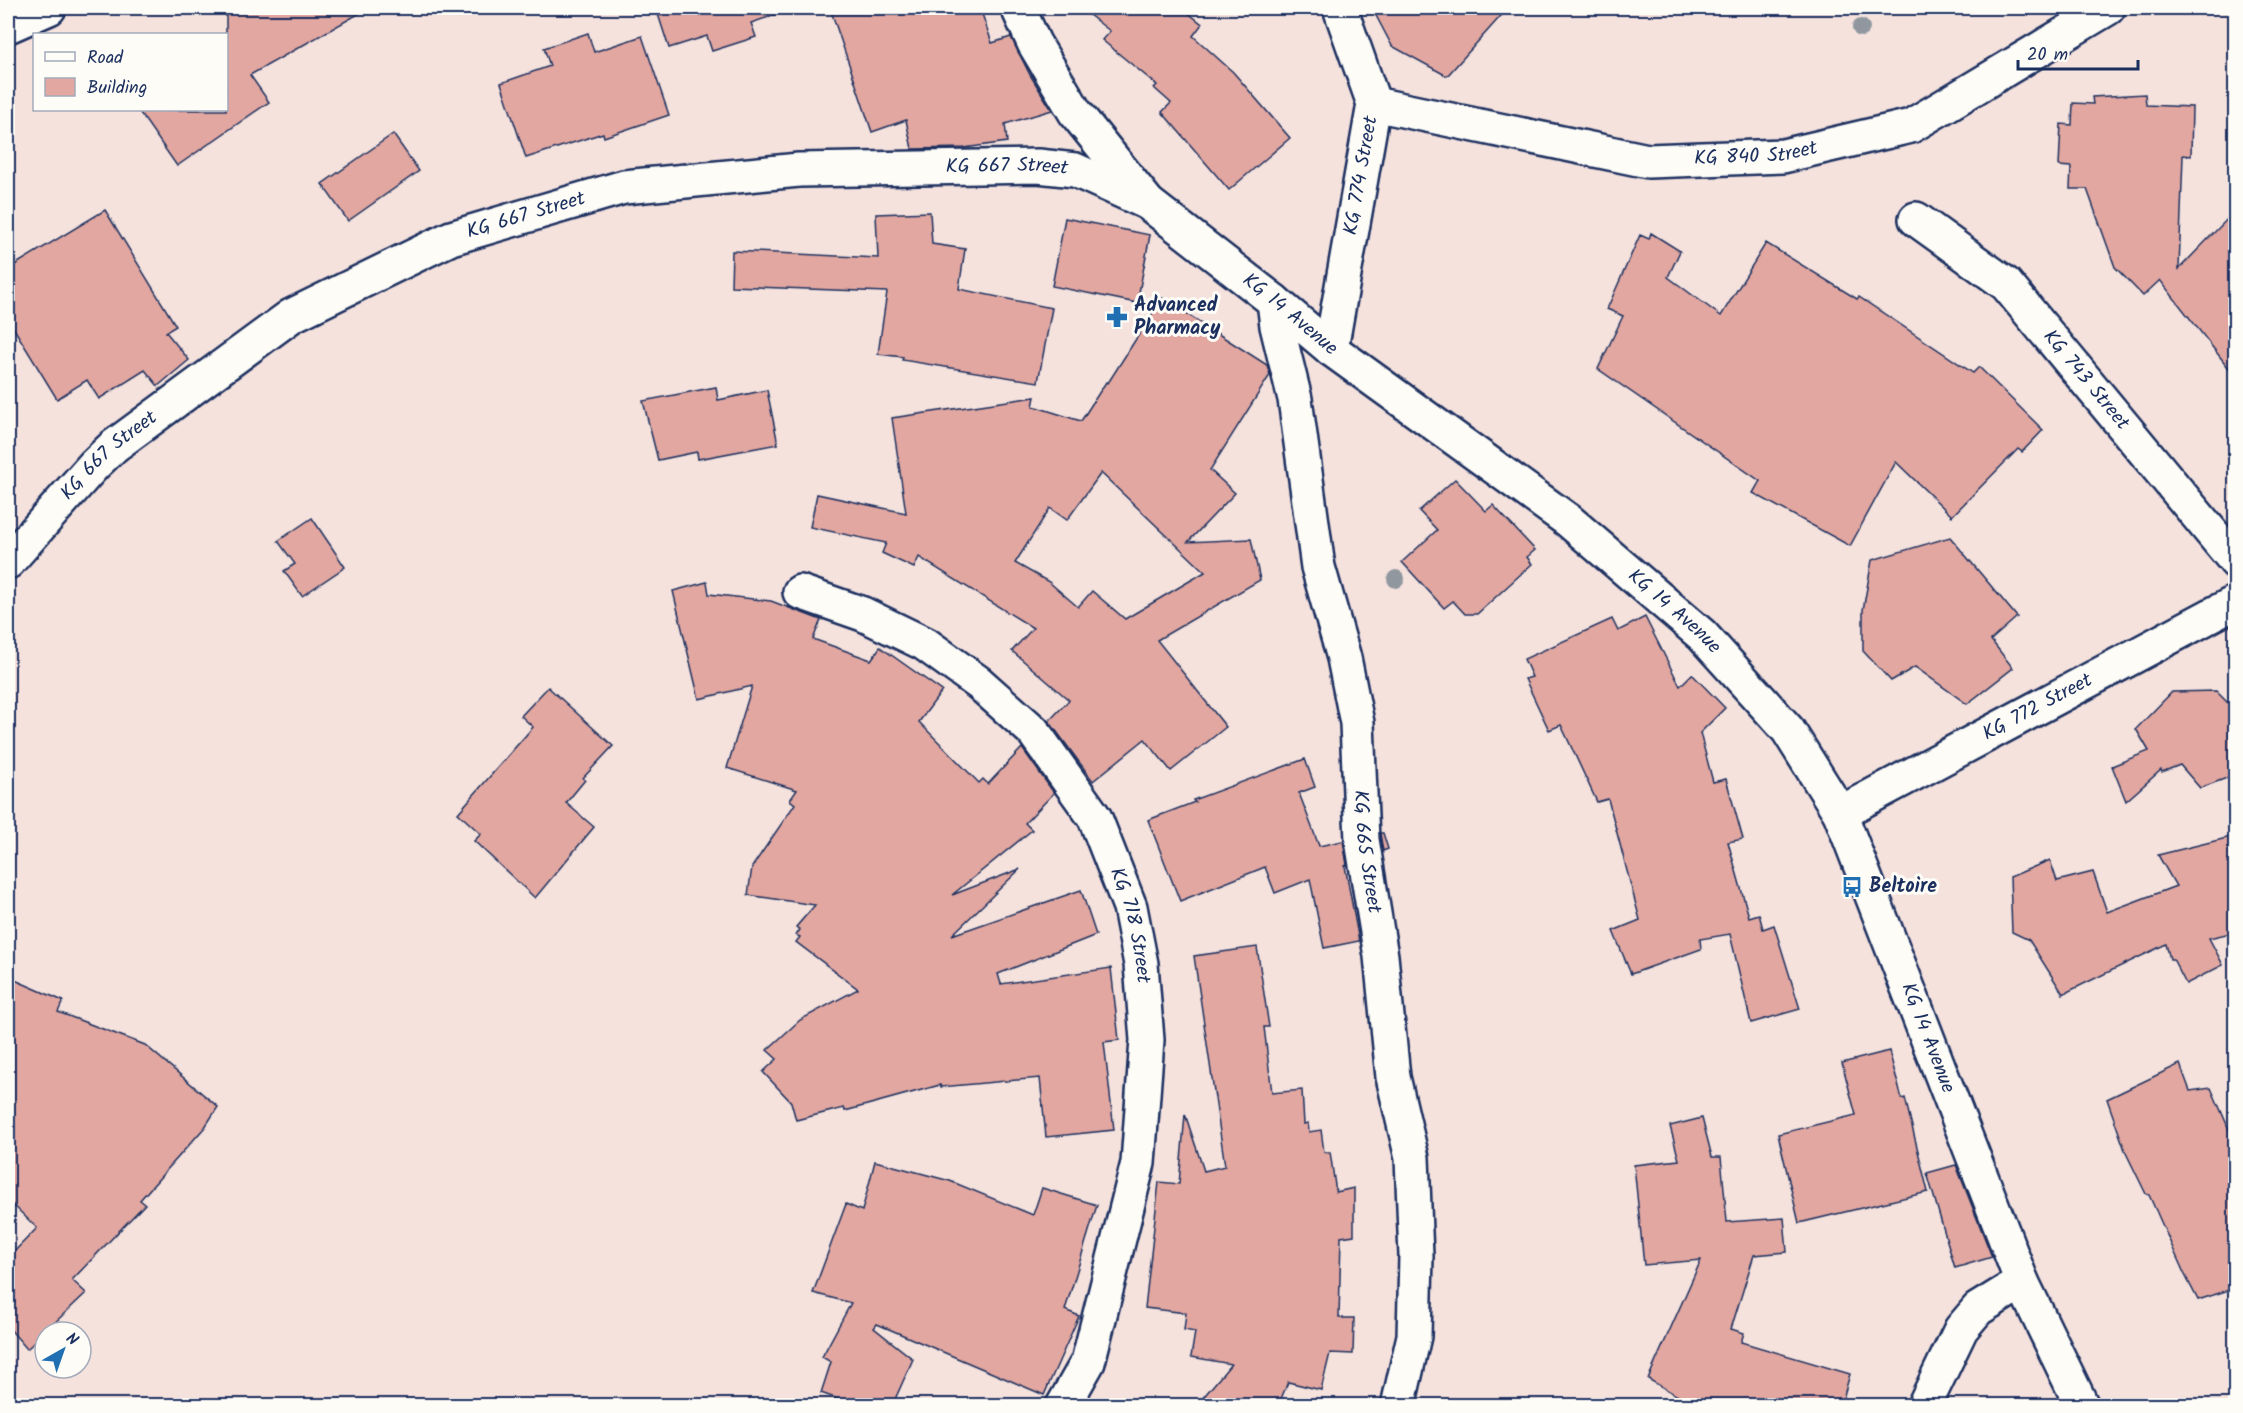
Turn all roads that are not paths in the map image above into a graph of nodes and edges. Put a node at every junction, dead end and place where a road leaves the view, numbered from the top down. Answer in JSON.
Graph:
{"nodes":[{"id":1,"x":49,"y":8,"type":"edge"},
{"id":2,"x":1018,"y":8,"type":"edge"},
{"id":3,"x":1340,"y":8,"type":"edge"},
{"id":4,"x":2108,"y":8,"type":"edge"},
{"id":5,"x":8,"y":26,"type":"edge"},
{"id":6,"x":1374,"y":104,"type":"junction"},
{"id":7,"x":1148,"y":203,"type":"junction"},
{"id":8,"x":1916,"y":219,"type":"dead end"},
{"id":9,"x":1274,"y":301,"type":"junction"},
{"id":10,"x":1331,"y":349,"type":"junction"},
{"id":11,"x":8,"y":562,"type":"edge"},
{"id":12,"x":2235,"y":562,"type":"edge"},
{"id":13,"x":800,"y":592,"type":"dead end"},
{"id":14,"x":2235,"y":602,"type":"edge"},
{"id":15,"x":1840,"y":813,"type":"junction"},
{"id":16,"x":2022,"y":1282,"type":"junction"},
{"id":17,"x":1062,"y":1406,"type":"edge"},
{"id":18,"x":1398,"y":1406,"type":"edge"},
{"id":19,"x":1924,"y":1406,"type":"edge"},
{"id":20,"x":2082,"y":1406,"type":"edge"}],
"edges":[{"from":1,"to":5,"type":"street"},
{"from":2,"to":7,"type":"street","name":"KG 14 Avenue"},
{"from":3,"to":6,"type":"street","name":"KG 774 Street"},
{"from":4,"to":6,"type":"street","name":"KG 840 Street"},
{"from":6,"to":10,"type":"street","name":"KG 774 Street"},
{"from":7,"to":9,"type":"street","name":"KG 14 Avenue"},
{"from":7,"to":11,"type":"street","name":"KG 667 Street"},
{"from":8,"to":12,"type":"street","name":"KG 743 Street"},
{"from":9,"to":10,"type":"street","name":"KG 14 Avenue"},
{"from":9,"to":18,"type":"street","name":"KG 665 Street"},
{"from":10,"to":15,"type":"street","name":"KG 14 Avenue"},
{"from":13,"to":17,"type":"street","name":"KG 718 Street"},
{"from":14,"to":15,"type":"street","name":"KG 772 Street"},
{"from":15,"to":16,"type":"street","name":"KG 14 Avenue"},
{"from":16,"to":19,"type":"street"},
{"from":16,"to":20,"type":"street","name":"KG 14 Avenue"}]}
